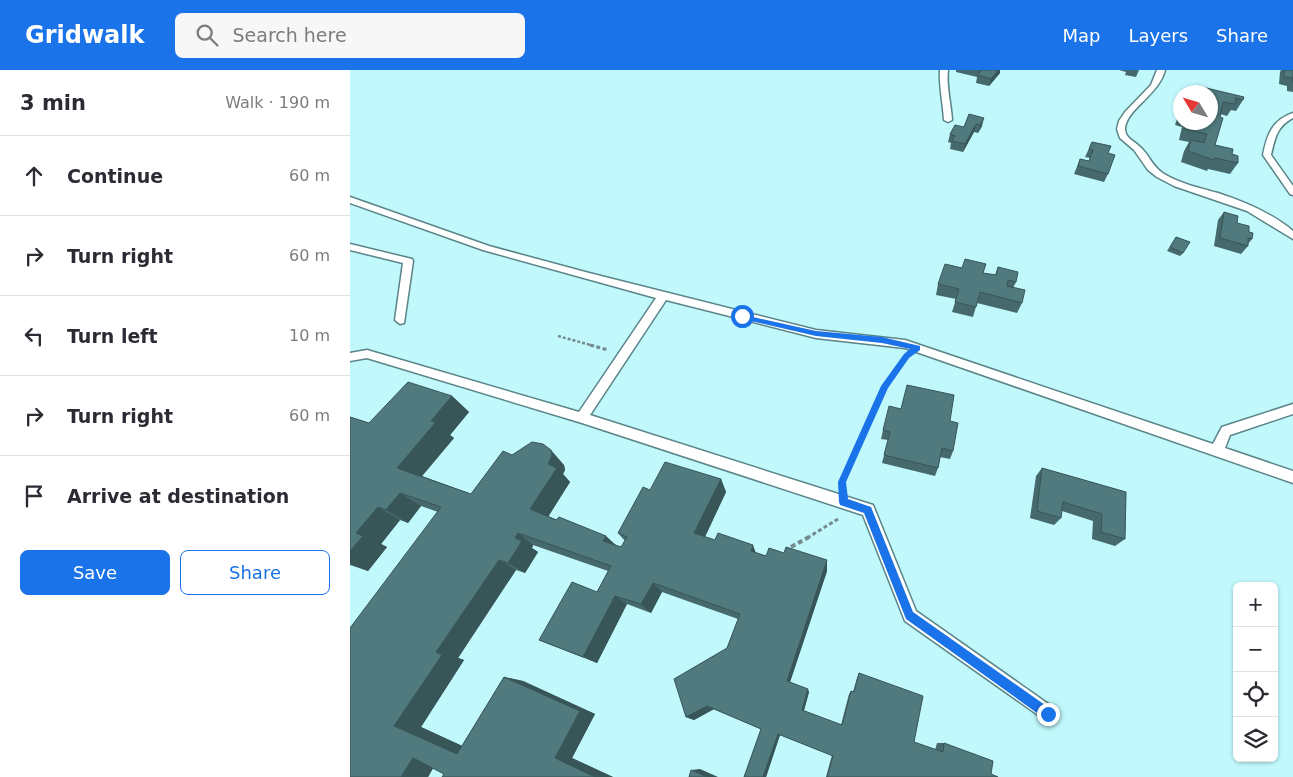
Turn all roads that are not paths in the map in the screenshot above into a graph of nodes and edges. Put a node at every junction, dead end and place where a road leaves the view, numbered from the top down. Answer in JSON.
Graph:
{"nodes":[{"id":1,"x":944,"y":70,"type":"edge"},
{"id":2,"x":1161,"y":70,"type":"edge"},
{"id":3,"x":1293,"y":115,"type":"edge"},
{"id":4,"x":948,"y":120,"type":"dead end"},
{"id":5,"x":1293,"y":192,"type":"edge"},
{"id":6,"x":350,"y":200,"type":"edge"},
{"id":7,"x":1293,"y":236,"type":"edge"},
{"id":8,"x":350,"y":248,"type":"edge"},
{"id":9,"x":663,"y":296,"type":"junction"},
{"id":10,"x":400,"y":320,"type":"dead end"},
{"id":11,"x":350,"y":357,"type":"edge"},
{"id":12,"x":1293,"y":409,"type":"edge"},
{"id":13,"x":582,"y":418,"type":"junction"},
{"id":14,"x":1217,"y":452,"type":"junction"},
{"id":15,"x":1293,"y":477,"type":"edge"},
{"id":16,"x":1048,"y":714,"type":"dead end"}],
"edges":[{"from":1,"to":4,"type":"lane"},
{"from":2,"to":7,"type":"lane"},
{"from":3,"to":5,"type":"lane"},
{"from":6,"to":9,"type":"lane"},
{"from":8,"to":10,"type":"lane"},
{"from":9,"to":13,"type":"lane"},
{"from":9,"to":14,"type":"lane"},
{"from":11,"to":13,"type":"lane"},
{"from":12,"to":14,"type":"lane"},
{"from":13,"to":16,"type":"lane"},
{"from":14,"to":15,"type":"lane"}]}
